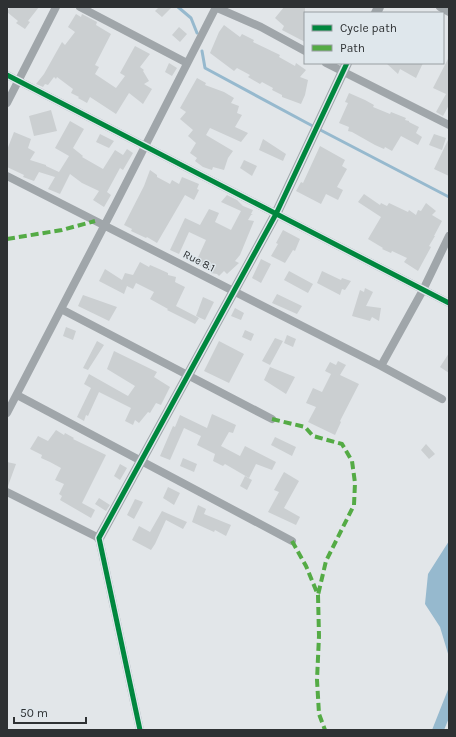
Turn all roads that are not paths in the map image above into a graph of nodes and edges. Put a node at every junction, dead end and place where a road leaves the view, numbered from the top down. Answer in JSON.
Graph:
{"nodes":[{"id":1,"x":56,"y":7,"type":"edge"},
{"id":2,"x":80,"y":7,"type":"edge"},
{"id":3,"x":216,"y":7,"type":"edge"},
{"id":4,"x":440,"y":7,"type":"edge"},
{"id":5,"x":449,"y":12,"type":"edge"},
{"id":6,"x":304,"y":50,"type":"edge"},
{"id":7,"x":187,"y":63,"type":"junction"},
{"id":8,"x":331,"y":64,"type":"edge"},
{"id":9,"x":345,"y":67,"type":"edge"},
{"id":10,"x":7,"y":75,"type":"edge"},
{"id":11,"x":18,"y":81,"type":"junction"},
{"id":12,"x":7,"y":103,"type":"edge"},
{"id":13,"x":449,"y":126,"type":"edge"},
{"id":14,"x":145,"y":146,"type":"junction"},
{"id":15,"x":7,"y":176,"type":"edge"},
{"id":16,"x":276,"y":214,"type":"junction"},
{"id":17,"x":104,"y":226,"type":"junction"},
{"id":18,"x":449,"y":236,"type":"edge"},
{"id":19,"x":423,"y":290,"type":"junction"},
{"id":20,"x":233,"y":291,"type":"junction"},
{"id":21,"x":449,"y":303,"type":"edge"},
{"id":22,"x":61,"y":309,"type":"junction"},
{"id":23,"x":381,"y":366,"type":"junction"},
{"id":24,"x":188,"y":374,"type":"junction"},
{"id":25,"x":17,"y":394,"type":"junction"},
{"id":26,"x":442,"y":399,"type":"dead end"},
{"id":27,"x":7,"y":413,"type":"edge"},
{"id":28,"x":272,"y":419,"type":"dead end"},
{"id":29,"x":142,"y":460,"type":"junction"},
{"id":30,"x":7,"y":492,"type":"edge"},
{"id":31,"x":99,"y":538,"type":"junction"},
{"id":32,"x":292,"y":541,"type":"dead end"},
{"id":33,"x":140,"y":730,"type":"edge"}],
"edges":[{"from":1,"to":11,"type":"street"},
{"from":2,"to":7,"type":"street"},
{"from":3,"to":6,"type":"street"},
{"from":3,"to":7,"type":"street"},
{"from":4,"to":5,"type":"street"},
{"from":7,"to":14,"type":"street"},
{"from":8,"to":9,"type":"street"},
{"from":9,"to":13,"type":"street"},
{"from":9,"to":16,"type":"street"},
{"from":10,"to":11,"type":"street"},
{"from":11,"to":12,"type":"street"},
{"from":11,"to":14,"type":"street"},
{"from":14,"to":16,"type":"street"},
{"from":14,"to":17,"type":"street"},
{"from":15,"to":17,"type":"street","name":"Rue 8.1"},
{"from":16,"to":19,"type":"street"},
{"from":16,"to":20,"type":"street"},
{"from":17,"to":20,"type":"street","name":"Rue 8.1"},
{"from":17,"to":22,"type":"street"},
{"from":18,"to":19,"type":"street"},
{"from":19,"to":21,"type":"street"},
{"from":19,"to":23,"type":"street"},
{"from":20,"to":23,"type":"street","name":"Rue 8.1"},
{"from":20,"to":24,"type":"street"},
{"from":22,"to":24,"type":"street"},
{"from":22,"to":25,"type":"street"},
{"from":23,"to":26,"type":"street","name":"Rue 8.1"},
{"from":24,"to":28,"type":"street"},
{"from":24,"to":29,"type":"street"},
{"from":25,"to":27,"type":"street"},
{"from":25,"to":29,"type":"street"},
{"from":29,"to":31,"type":"street"},
{"from":29,"to":32,"type":"street"},
{"from":30,"to":31,"type":"street"},
{"from":31,"to":33,"type":"street"}]}
